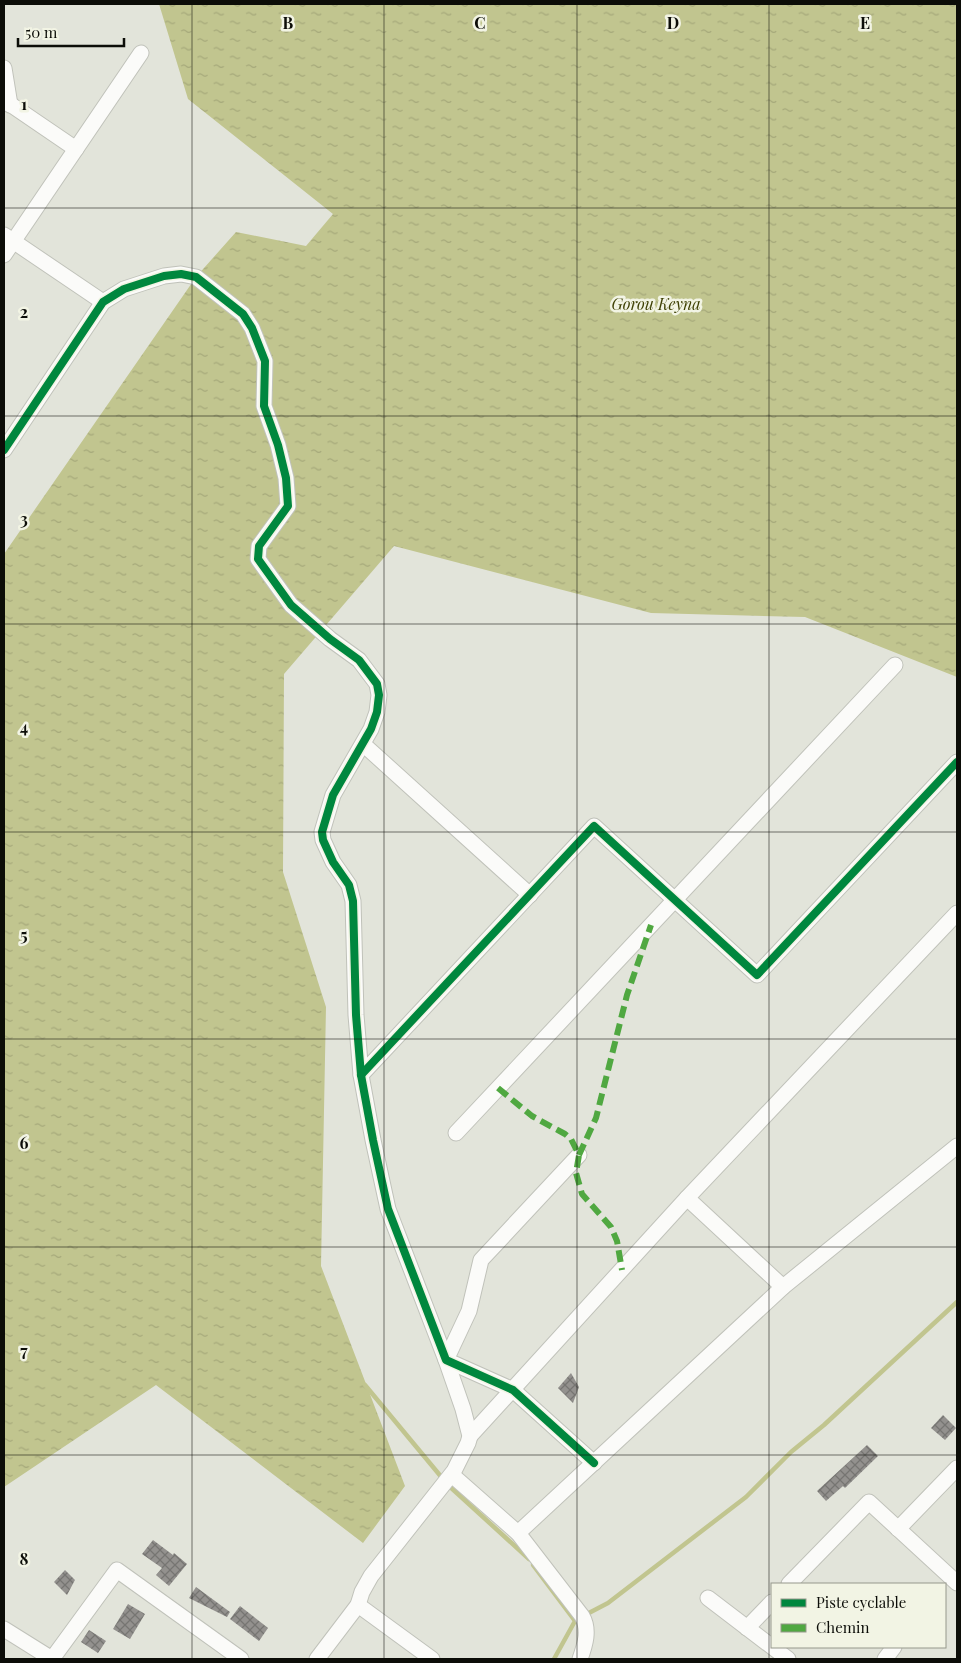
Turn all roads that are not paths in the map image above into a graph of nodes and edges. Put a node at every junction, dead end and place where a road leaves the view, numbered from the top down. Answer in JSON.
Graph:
{"nodes":[{"id":1,"x":141,"y":53,"type":"dead end"},
{"id":2,"x":4,"y":68,"type":"edge"},
{"id":3,"x":7,"y":103,"type":"edge"},
{"id":4,"x":76,"y":149,"type":"junction"},
{"id":5,"x":9,"y":238,"type":"edge"},
{"id":6,"x":4,"y":255,"type":"edge"},
{"id":7,"x":103,"y":302,"type":"junction"},
{"id":8,"x":4,"y":450,"type":"edge"},
{"id":9,"x":895,"y":665,"type":"dead end"},
{"id":10,"x":363,"y":744,"type":"junction"},
{"id":11,"x":957,"y":762,"type":"edge"},
{"id":12,"x":530,"y":895,"type":"junction"},
{"id":13,"x":675,"y":899,"type":"junction"},
{"id":14,"x":957,"y":913,"type":"edge"},
{"id":15,"x":361,"y":1075,"type":"junction"},
{"id":16,"x":456,"y":1133,"type":"dead end"},
{"id":17,"x":957,"y":1146,"type":"edge"},
{"id":18,"x":580,"y":1155,"type":"dead end"},
{"id":19,"x":686,"y":1198,"type":"junction"},
{"id":20,"x":783,"y":1287,"type":"junction"},
{"id":21,"x":446,"y":1360,"type":"junction"},
{"id":22,"x":513,"y":1390,"type":"junction"},
{"id":23,"x":470,"y":1436,"type":"junction"},
{"id":24,"x":594,"y":1463,"type":"junction"},
{"id":25,"x":957,"y":1468,"type":"edge"},
{"id":26,"x":452,"y":1475,"type":"junction"},
{"id":27,"x":898,"y":1529,"type":"junction"},
{"id":28,"x":518,"y":1533,"type":"junction"},
{"id":29,"x":948,"y":1580,"type":"edge"},
{"id":30,"x":790,"y":1583,"type":"edge"},
{"id":31,"x":708,"y":1598,"type":"dead end"},
{"id":32,"x":771,"y":1603,"type":"edge"},
{"id":33,"x":358,"y":1605,"type":"junction"},
{"id":34,"x":747,"y":1628,"type":"junction"},
{"id":35,"x":4,"y":1629,"type":"edge"},
{"id":36,"x":771,"y":1646,"type":"edge"},
{"id":37,"x":773,"y":1648,"type":"edge"},
{"id":38,"x":893,"y":1648,"type":"edge"},
{"id":39,"x":52,"y":1659,"type":"edge"},
{"id":40,"x":241,"y":1659,"type":"edge"},
{"id":41,"x":317,"y":1659,"type":"edge"},
{"id":42,"x":432,"y":1659,"type":"edge"},
{"id":43,"x":580,"y":1659,"type":"edge"},
{"id":44,"x":788,"y":1659,"type":"edge"},
{"id":45,"x":885,"y":1659,"type":"edge"}],
"edges":[{"from":1,"to":4,"type":"street"},
{"from":2,"to":3,"type":"street"},
{"from":3,"to":4,"type":"street"},
{"from":4,"to":5,"type":"street"},
{"from":5,"to":6,"type":"street"},
{"from":5,"to":7,"type":"street"},
{"from":7,"to":8,"type":"street"},
{"from":7,"to":10,"type":"street"},
{"from":9,"to":13,"type":"street"},
{"from":10,"to":12,"type":"street"},
{"from":10,"to":15,"type":"street"},
{"from":11,"to":13,"type":"street"},
{"from":12,"to":13,"type":"street"},
{"from":12,"to":15,"type":"street"},
{"from":13,"to":16,"type":"street"},
{"from":14,"to":19,"type":"street"},
{"from":15,"to":21,"type":"street"},
{"from":17,"to":20,"type":"street"},
{"from":18,"to":21,"type":"street"},
{"from":19,"to":20,"type":"street"},
{"from":19,"to":22,"type":"street"},
{"from":20,"to":24,"type":"street"},
{"from":21,"to":22,"type":"street"},
{"from":21,"to":23,"type":"street"},
{"from":22,"to":23,"type":"street"},
{"from":22,"to":24,"type":"street"},
{"from":23,"to":26,"type":"street"},
{"from":24,"to":28,"type":"street"},
{"from":25,"to":27,"type":"street"},
{"from":26,"to":28,"type":"street"},
{"from":26,"to":33,"type":"street"},
{"from":27,"to":29,"type":"street"},
{"from":27,"to":30,"type":"street"},
{"from":28,"to":43,"type":"street"},
{"from":31,"to":34,"type":"street"},
{"from":32,"to":34,"type":"street"},
{"from":33,"to":41,"type":"street"},
{"from":33,"to":42,"type":"street"},
{"from":34,"to":36,"type":"street"},
{"from":35,"to":39,"type":"street"},
{"from":37,"to":44,"type":"street"},
{"from":38,"to":45,"type":"street"},
{"from":39,"to":40,"type":"street"}]}
